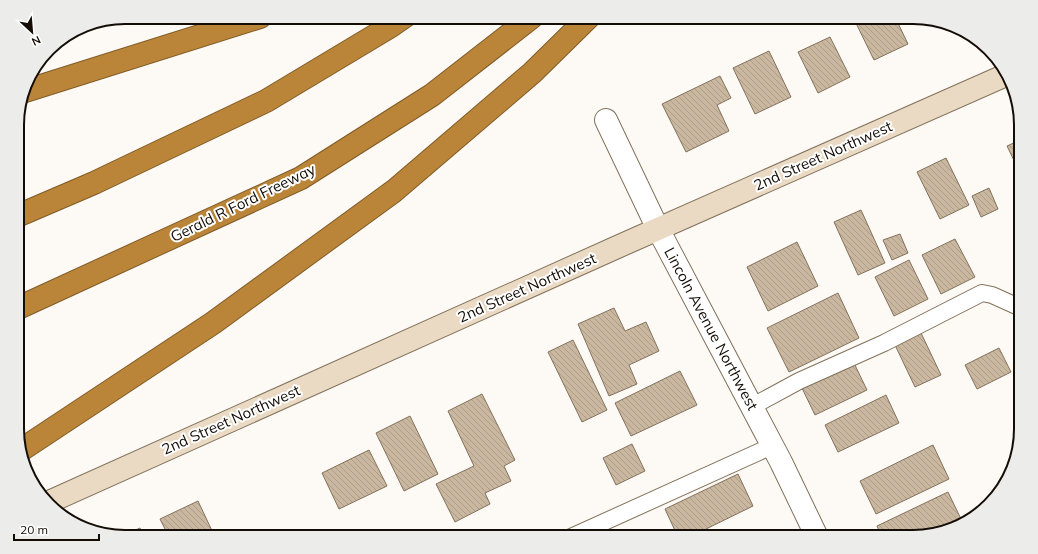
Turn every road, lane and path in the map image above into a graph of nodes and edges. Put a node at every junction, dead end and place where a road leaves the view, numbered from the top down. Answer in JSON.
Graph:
{"nodes":[{"id":1,"x":238,"y":24,"type":"edge"},
{"id":2,"x":394,"y":24,"type":"edge"},
{"id":3,"x":523,"y":24,"type":"edge"},
{"id":4,"x":582,"y":24,"type":"edge"},
{"id":5,"x":1001,"y":77,"type":"edge"},
{"id":6,"x":31,"y":89,"type":"edge"},
{"id":7,"x":606,"y":120,"type":"dead end"},
{"id":8,"x":24,"y":213,"type":"edge"},
{"id":9,"x":658,"y":229,"type":"junction"},
{"id":10,"x":24,"y":305,"type":"edge"},
{"id":11,"x":1014,"y":305,"type":"edge"},
{"id":12,"x":752,"y":407,"type":"junction"},
{"id":13,"x":772,"y":446,"type":"junction"},
{"id":14,"x":26,"y":447,"type":"edge"},
{"id":15,"x":54,"y":500,"type":"edge"},
{"id":16,"x":586,"y":530,"type":"edge"},
{"id":17,"x":814,"y":530,"type":"edge"}],
"edges":[{"from":1,"to":6,"type":"highway"},
{"from":2,"to":8,"type":"highway"},
{"from":3,"to":10,"type":"highway","name":"Gerald R Ford Freeway"},
{"from":4,"to":14,"type":"highway"},
{"from":5,"to":9,"type":"street","name":"2nd Street Northwest"},
{"from":7,"to":9,"type":"street","name":"Lincoln Avenue Northwest"},
{"from":9,"to":12,"type":"street","name":"Lincoln Avenue Northwest"},
{"from":9,"to":15,"type":"street","name":"2nd Street Northwest"},
{"from":11,"to":12,"type":"lane"},
{"from":12,"to":13,"type":"street","name":"Lincoln Avenue Northwest"},
{"from":13,"to":16,"type":"lane"},
{"from":13,"to":17,"type":"street","name":"Lincoln Avenue Northwest"}]}
